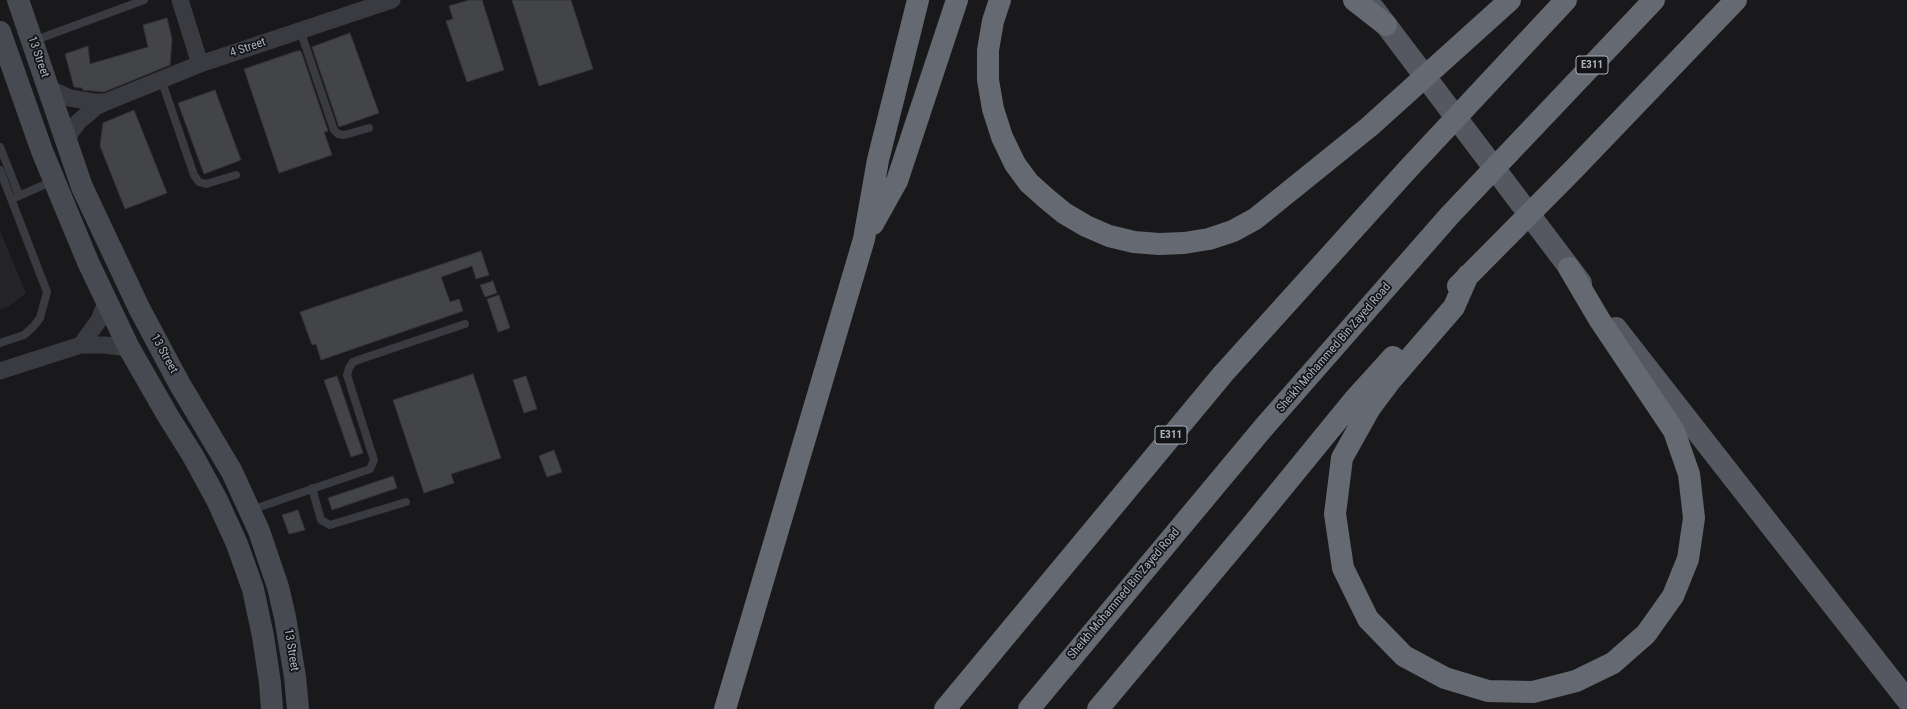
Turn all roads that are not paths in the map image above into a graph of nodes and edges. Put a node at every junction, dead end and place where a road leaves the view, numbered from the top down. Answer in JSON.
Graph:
{"nodes":[{"id":1,"x":18,"y":0,"type":"edge"},
{"id":2,"x":144,"y":0,"type":"edge"},
{"id":3,"x":180,"y":0,"type":"edge"},
{"id":4,"x":392,"y":0,"type":"edge"},
{"id":5,"x":918,"y":0,"type":"edge"},
{"id":6,"x":957,"y":0,"type":"edge"},
{"id":7,"x":1000,"y":0,"type":"edge"},
{"id":8,"x":1354,"y":0,"type":"edge"},
{"id":9,"x":1367,"y":0,"type":"edge"},
{"id":10,"x":1510,"y":0,"type":"edge"},
{"id":11,"x":1566,"y":0,"type":"edge"},
{"id":12,"x":1654,"y":0,"type":"edge"},
{"id":13,"x":1736,"y":0,"type":"edge"},
{"id":14,"x":1386,"y":25,"type":"junction"},
{"id":15,"x":300,"y":30,"type":"junction"},
{"id":16,"x":0,"y":32,"type":"edge"},
{"id":17,"x":32,"y":42,"type":"junction"},
{"id":18,"x":200,"y":64,"type":"junction"},
{"id":19,"x":161,"y":80,"type":"junction"},
{"id":20,"x":48,"y":88,"type":"junction"},
{"id":21,"x":106,"y":102,"type":"junction"},
{"id":22,"x":368,"y":128,"type":"dead end"},
{"id":23,"x":65,"y":141,"type":"junction"},
{"id":24,"x":0,"y":147,"type":"edge"},
{"id":25,"x":0,"y":170,"type":"edge"},
{"id":26,"x":236,"y":175,"type":"dead end"},
{"id":27,"x":54,"y":181,"type":"junction"},
{"id":28,"x":19,"y":195,"type":"junction"},
{"id":29,"x":11,"y":199,"type":"junction"},
{"id":30,"x":864,"y":240,"type":"junction"},
{"id":31,"x":1568,"y":268,"type":"junction"},
{"id":32,"x":1468,"y":276,"type":"junction"},
{"id":33,"x":107,"y":301,"type":"junction"},
{"id":34,"x":465,"y":324,"type":"dead end"},
{"id":35,"x":0,"y":343,"type":"edge"},
{"id":36,"x":81,"y":345,"type":"junction"},
{"id":37,"x":129,"y":348,"type":"junction"},
{"id":38,"x":0,"y":371,"type":"edge"},
{"id":39,"x":312,"y":488,"type":"junction"},
{"id":40,"x":406,"y":502,"type":"dead end"},
{"id":41,"x":250,"y":510,"type":"junction"},
{"id":42,"x":1907,"y":700,"type":"edge"},
{"id":43,"x":272,"y":709,"type":"edge"},
{"id":44,"x":298,"y":709,"type":"edge"},
{"id":45,"x":725,"y":709,"type":"edge"},
{"id":46,"x":945,"y":709,"type":"edge"},
{"id":47,"x":1029,"y":709,"type":"edge"},
{"id":48,"x":1098,"y":709,"type":"edge"}],
"edges":[{"from":1,"to":17,"type":"street","name":"13 Street"},
{"from":2,"to":17,"type":"lane"},
{"from":3,"to":18,"type":"street"},
{"from":4,"to":15,"type":"street","name":"4 Street"},
{"from":5,"to":30,"type":"highway"},
{"from":6,"to":30,"type":"highway"},
{"from":7,"to":10,"type":"highway"},
{"from":8,"to":14,"type":"highway"},
{"from":9,"to":14,"type":"main road"},
{"from":11,"to":46,"type":"highway","number":"E311"},
{"from":12,"to":47,"type":"highway","name":"Sheikh Mohammed Bin Zayed Road","number":"E311"},
{"from":13,"to":32,"type":"highway"},
{"from":14,"to":31,"type":"main road"},
{"from":15,"to":18,"type":"street","name":"4 Street"},
{"from":15,"to":22,"type":"lane"},
{"from":16,"to":27,"type":"street","name":"13 Street"},
{"from":17,"to":20,"type":"street","name":"13 Street"},
{"from":18,"to":19,"type":"street","name":"4 Street"},
{"from":19,"to":21,"type":"street","name":"4 Street"},
{"from":19,"to":26,"type":"lane"},
{"from":20,"to":21,"type":"street","name":"4 Street"},
{"from":20,"to":23,"type":"street","name":"13 Street"},
{"from":21,"to":23,"type":"street","name":"4 Street"},
{"from":23,"to":41,"type":"street","name":"13 Street"},
{"from":24,"to":28,"type":"lane"},
{"from":25,"to":29,"type":"lane"},
{"from":27,"to":28,"type":"lane"},
{"from":27,"to":33,"type":"street","name":"13 Street"},
{"from":28,"to":29,"type":"lane"},
{"from":29,"to":35,"type":"lane"},
{"from":30,"to":45,"type":"highway"},
{"from":31,"to":32,"type":"highway"},
{"from":31,"to":42,"type":"main road"},
{"from":32,"to":48,"type":"highway"},
{"from":33,"to":36,"type":"street"},
{"from":33,"to":37,"type":"street","name":"13 Street"},
{"from":34,"to":39,"type":"lane"},
{"from":36,"to":37,"type":"street"},
{"from":36,"to":38,"type":"street"},
{"from":37,"to":43,"type":"street","name":"13 Street"},
{"from":39,"to":40,"type":"lane"},
{"from":39,"to":41,"type":"lane"},
{"from":41,"to":44,"type":"street","name":"13 Street"}]}
